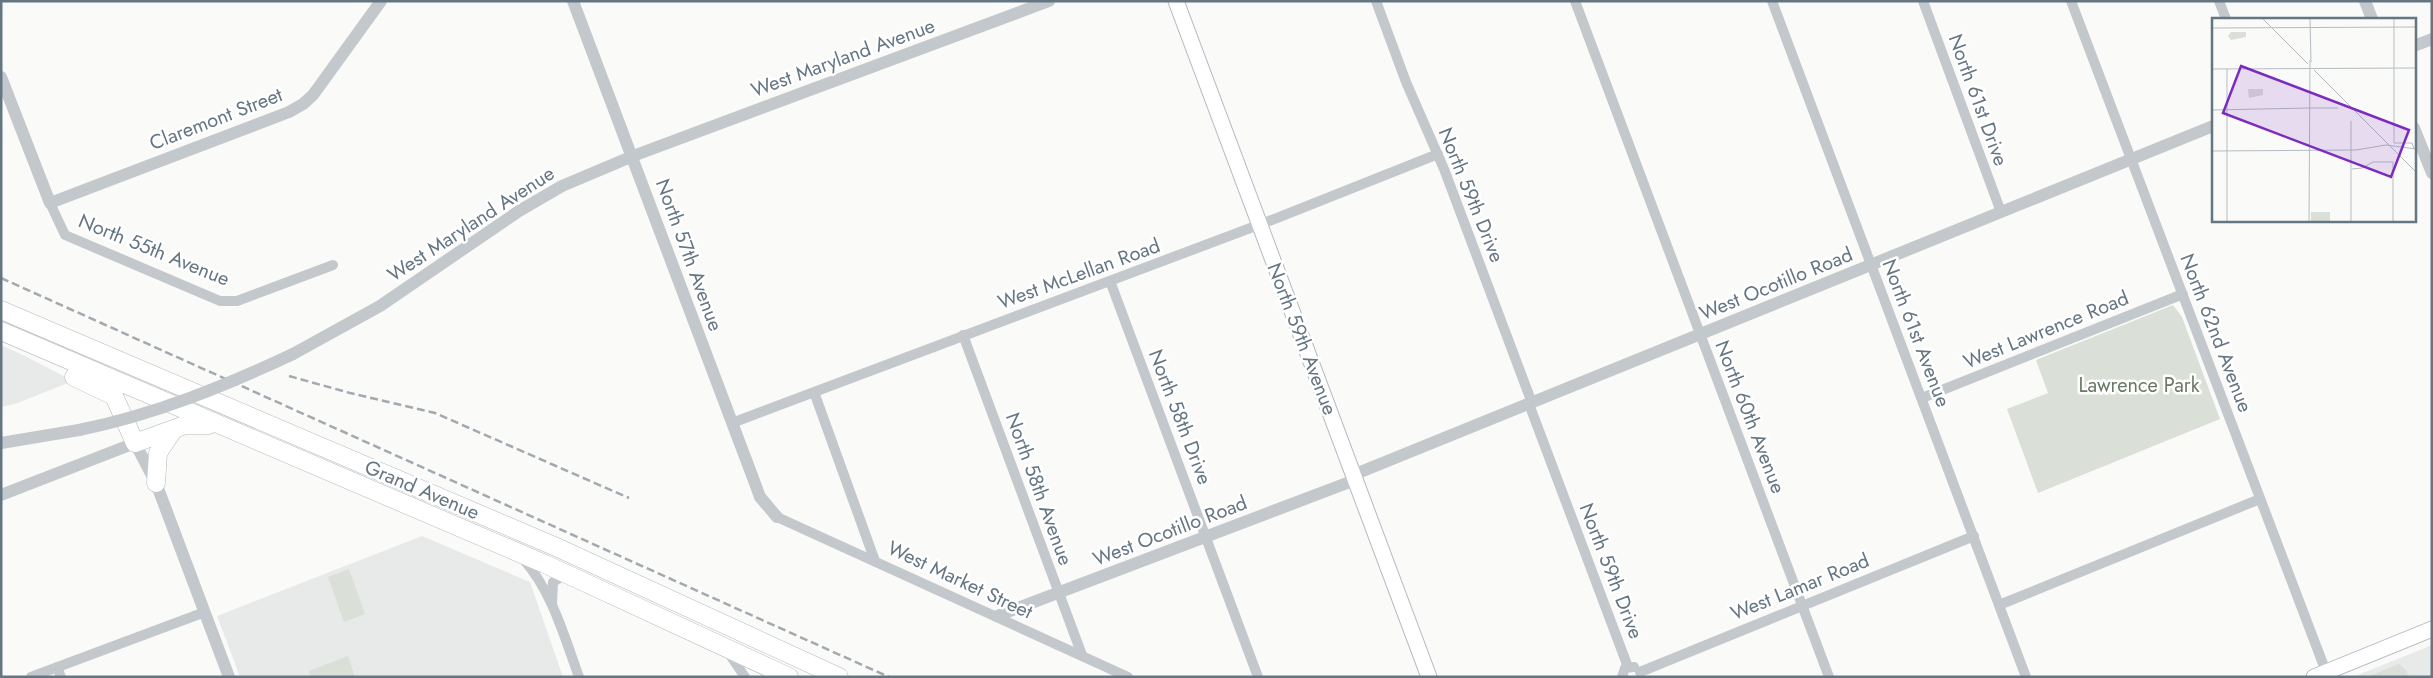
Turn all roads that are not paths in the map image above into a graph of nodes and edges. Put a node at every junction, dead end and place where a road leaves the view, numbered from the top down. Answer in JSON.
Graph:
{"nodes":[{"id":1,"x":381,"y":1,"type":"edge"},
{"id":2,"x":573,"y":1,"type":"edge"},
{"id":3,"x":1049,"y":1,"type":"edge"},
{"id":4,"x":1176,"y":1,"type":"edge"},
{"id":5,"x":1376,"y":1,"type":"edge"},
{"id":6,"x":1575,"y":1,"type":"edge"},
{"id":7,"x":1772,"y":1,"type":"edge"},
{"id":8,"x":1922,"y":1,"type":"edge"},
{"id":9,"x":2071,"y":1,"type":"edge"},
{"id":10,"x":2219,"y":1,"type":"edge"},
{"id":11,"x":2365,"y":1,"type":"edge"},
{"id":12,"x":2226,"y":18,"type":"edge"},
{"id":13,"x":2372,"y":18,"type":"edge"},
{"id":14,"x":2432,"y":39,"type":"edge"},
{"id":15,"x":2416,"y":45,"type":"edge"},
{"id":16,"x":1,"y":77,"type":"edge"},
{"id":17,"x":2212,"y":126,"type":"edge"},
{"id":18,"x":2416,"y":133,"type":"edge"},
{"id":19,"x":1438,"y":154,"type":"junction"},
{"id":20,"x":633,"y":156,"type":"junction"},
{"id":21,"x":2132,"y":159,"type":"junction"},
{"id":22,"x":2432,"y":173,"type":"edge"},
{"id":23,"x":50,"y":203,"type":"junction"},
{"id":24,"x":2001,"y":212,"type":"junction"},
{"id":25,"x":1259,"y":225,"type":"junction"},
{"id":26,"x":332,"y":265,"type":"dead end"},
{"id":27,"x":1872,"y":265,"type":"junction"},
{"id":28,"x":1110,"y":281,"type":"junction"},
{"id":29,"x":2182,"y":294,"type":"junction"},
{"id":30,"x":1,"y":310,"type":"edge"},
{"id":31,"x":1,"y":331,"type":"edge"},
{"id":32,"x":963,"y":335,"type":"junction"},
{"id":33,"x":1700,"y":335,"type":"junction"},
{"id":34,"x":1,"y":340,"type":"edge"},
{"id":35,"x":814,"y":392,"type":"junction"},
{"id":36,"x":1922,"y":398,"type":"junction"},
{"id":37,"x":1530,"y":404,"type":"junction"},
{"id":38,"x":732,"y":423,"type":"junction"},
{"id":39,"x":174,"y":429,"type":"junction"},
{"id":40,"x":227,"y":429,"type":"junction"},
{"id":41,"x":1,"y":443,"type":"edge"},
{"id":42,"x":135,"y":443,"type":"junction"},
{"id":43,"x":1354,"y":478,"type":"junction"},
{"id":44,"x":156,"y":483,"type":"junction"},
{"id":45,"x":1,"y":495,"type":"edge"},
{"id":46,"x":2260,"y":499,"type":"junction"},
{"id":47,"x":777,"y":517,"type":"joint"},
{"id":48,"x":1974,"y":536,"type":"junction"},
{"id":49,"x":1206,"y":537,"type":"junction"},
{"id":50,"x":518,"y":553,"type":"junction"},
{"id":51,"x":876,"y":561,"type":"junction"},
{"id":52,"x":576,"y":578,"type":"junction"},
{"id":53,"x":1059,"y":593,"type":"junction"},
{"id":54,"x":552,"y":605,"type":"junction"},
{"id":55,"x":1803,"y":605,"type":"junction"},
{"id":56,"x":1999,"y":605,"type":"junction"},
{"id":57,"x":205,"y":612,"type":"junction"},
{"id":58,"x":998,"y":616,"type":"junction"},
{"id":59,"x":2432,"y":629,"type":"edge"},
{"id":60,"x":723,"y":646,"type":"junction"},
{"id":61,"x":1082,"y":655,"type":"junction"},
{"id":62,"x":1628,"y":667,"type":"junction"},
{"id":63,"x":59,"y":672,"type":"edge"},
{"id":64,"x":1640,"y":674,"type":"edge"},
{"id":65,"x":2322,"y":675,"type":"edge"},
{"id":66,"x":31,"y":677,"type":"edge"},
{"id":67,"x":230,"y":677,"type":"edge"},
{"id":68,"x":579,"y":677,"type":"edge"},
{"id":69,"x":745,"y":677,"type":"edge"},
{"id":70,"x":789,"y":677,"type":"edge"},
{"id":71,"x":839,"y":677,"type":"edge"},
{"id":72,"x":1128,"y":677,"type":"edge"},
{"id":73,"x":1258,"y":677,"type":"edge"},
{"id":74,"x":1429,"y":677,"type":"edge"},
{"id":75,"x":1622,"y":677,"type":"edge"},
{"id":76,"x":1830,"y":677,"type":"edge"},
{"id":77,"x":2026,"y":677,"type":"edge"}],
"edges":[{"from":1,"to":23,"type":"street","name":"Claremont Street"},
{"from":2,"to":20,"type":"street","name":"North 57th Avenue"},
{"from":3,"to":20,"type":"street","name":"West Maryland Avenue"},
{"from":4,"to":25,"type":"main road","name":"North 59th Avenue"},
{"from":5,"to":19,"type":"street","name":"North 59th Drive"},
{"from":6,"to":33,"type":"street","name":"North 60th Avenue"},
{"from":7,"to":27,"type":"street","name":"North 61st Avenue"},
{"from":8,"to":24,"type":"street","name":"North 61st Drive"},
{"from":9,"to":21,"type":"street","name":"North 62nd Avenue"},
{"from":10,"to":12,"type":"street"},
{"from":11,"to":13,"type":"street"},
{"from":14,"to":15,"type":"street"},
{"from":16,"to":23,"type":"street","name":"North 55th Avenue"},
{"from":17,"to":21,"type":"street","name":"West Ocotillo Road"},
{"from":18,"to":22,"type":"street"},
{"from":19,"to":25,"type":"street","name":"West McLellan Road"},
{"from":19,"to":37,"type":"street","name":"North 59th Drive"},
{"from":20,"to":38,"type":"street","name":"North 57th Avenue"},
{"from":20,"to":41,"type":"street","name":"West Maryland Avenue","bridge":true},
{"from":21,"to":24,"type":"street","name":"West Ocotillo Road"},
{"from":21,"to":29,"type":"street","name":"North 62nd Avenue"},
{"from":23,"to":26,"type":"street","name":"North 55th Avenue"},
{"from":24,"to":27,"type":"street","name":"West Ocotillo Road"},
{"from":25,"to":28,"type":"street","name":"West McLellan Road"},
{"from":25,"to":43,"type":"main road","name":"North 59th Avenue"},
{"from":27,"to":33,"type":"street","name":"West Ocotillo Road"},
{"from":27,"to":36,"type":"street","name":"North 61st Avenue"},
{"from":28,"to":32,"type":"street","name":"West McLellan Road"},
{"from":28,"to":49,"type":"street","name":"North 58th Drive"},
{"from":29,"to":36,"type":"street","name":"West Lawrence Road"},
{"from":29,"to":46,"type":"street","name":"North 62nd Avenue"},
{"from":30,"to":71,"type":"highway","name":"Grand Avenue"},
{"from":31,"to":40,"type":"highway","name":"Grand Avenue"},
{"from":32,"to":35,"type":"street","name":"West McLellan Road"},
{"from":32,"to":53,"type":"street","name":"North 58th Avenue"},
{"from":33,"to":37,"type":"street","name":"West Ocotillo Road"},
{"from":33,"to":55,"type":"street","name":"North 60th Avenue"},
{"from":34,"to":42,"type":"highway"},
{"from":35,"to":38,"type":"street","name":"West McLellan Road"},
{"from":35,"to":51,"type":"street"},
{"from":36,"to":48,"type":"street","name":"North 61st Avenue"},
{"from":37,"to":43,"type":"street","name":"West Ocotillo Road"},
{"from":37,"to":62,"type":"street","name":"North 59th Drive"},
{"from":38,"to":47,"type":"street","name":"North 57th Avenue"},
{"from":39,"to":40,"type":"highway"},
{"from":39,"to":42,"type":"highway"},
{"from":39,"to":44,"type":"highway"},
{"from":40,"to":50,"type":"highway","name":"Grand Avenue"},
{"from":42,"to":44,"type":"street"},
{"from":42,"to":45,"type":"street"},
{"from":43,"to":49,"type":"street","name":"West Ocotillo Road"},
{"from":43,"to":74,"type":"main road","name":"North 59th Avenue"},
{"from":44,"to":57,"type":"street"},
{"from":46,"to":56,"type":"street"},
{"from":46,"to":65,"type":"street","name":"North 62nd Avenue"},
{"from":47,"to":51,"type":"street","name":"West Market Street"},
{"from":48,"to":55,"type":"street","name":"West Lamar Road"},
{"from":48,"to":56,"type":"street","name":"North 61st Avenue"},
{"from":49,"to":53,"type":"street","name":"West Ocotillo Road"},
{"from":49,"to":73,"type":"street","name":"North 58th Drive"},
{"from":50,"to":52,"type":"highway","name":"Grand Avenue"},
{"from":50,"to":54,"type":"street"},
{"from":51,"to":58,"type":"street","name":"West Market Street"},
{"from":52,"to":54,"type":"street"},
{"from":52,"to":60,"type":"highway","name":"Grand Avenue"},
{"from":53,"to":58,"type":"street","name":"West Ocotillo Road"},
{"from":53,"to":61,"type":"street","name":"North 58th Avenue"},
{"from":54,"to":68,"type":"street"},
{"from":55,"to":64,"type":"street","name":"West Lamar Road"},
{"from":55,"to":76,"type":"street","name":"North 60th Avenue"},
{"from":56,"to":77,"type":"street","name":"North 61st Avenue"},
{"from":57,"to":63,"type":"street"},
{"from":57,"to":67,"type":"street"},
{"from":58,"to":61,"type":"street","name":"West Market Street"},
{"from":59,"to":65,"type":"main road"},
{"from":60,"to":69,"type":"street"},
{"from":60,"to":70,"type":"highway","name":"Grand Avenue"},
{"from":61,"to":72,"type":"street","name":"West Market Street"},
{"from":62,"to":64,"type":"street"},
{"from":62,"to":75,"type":"street"},
{"from":63,"to":66,"type":"street"}]}
